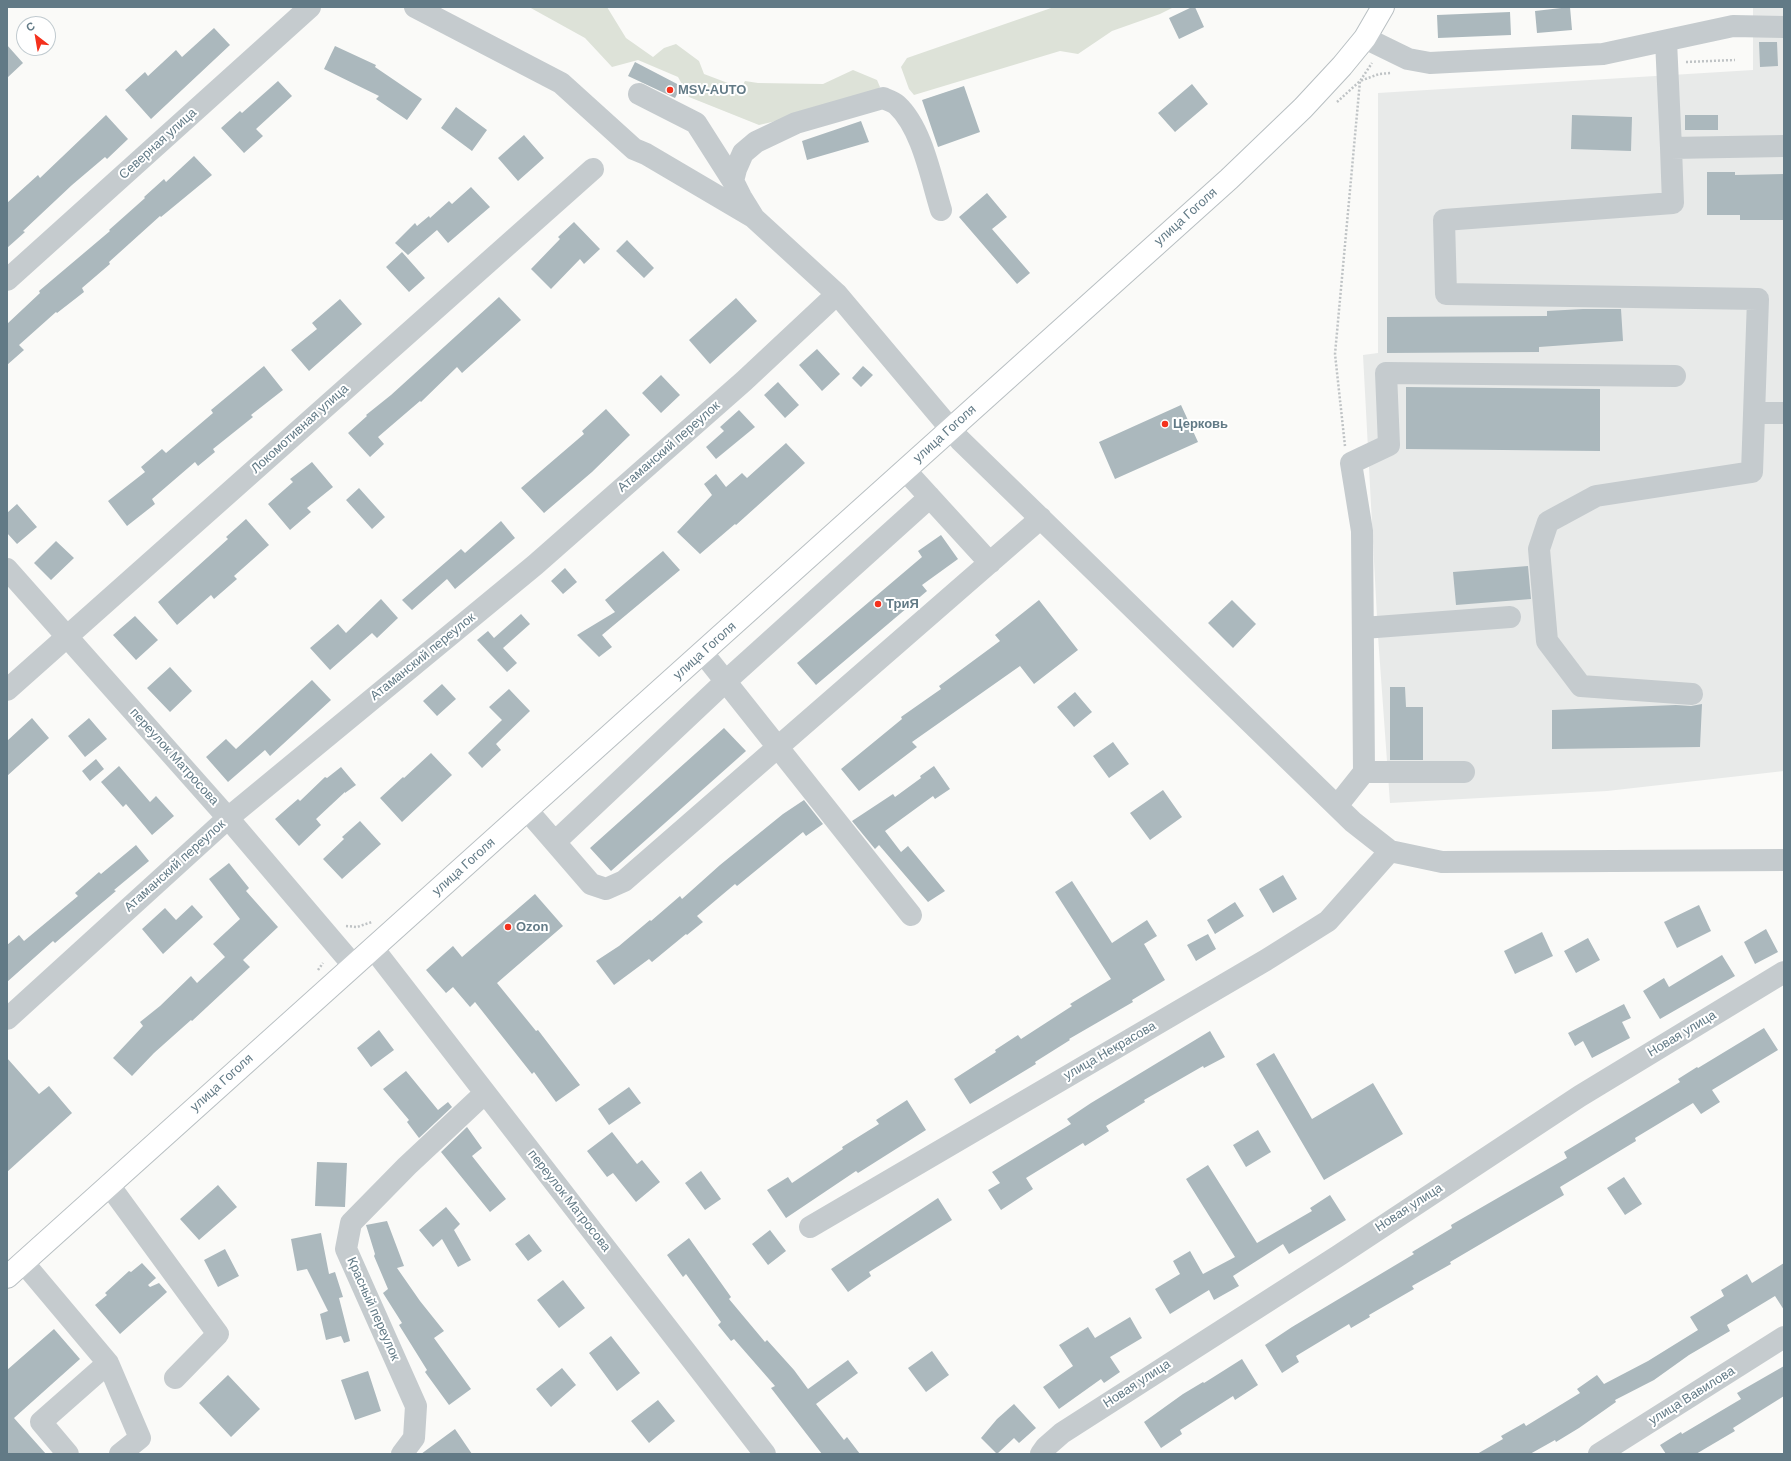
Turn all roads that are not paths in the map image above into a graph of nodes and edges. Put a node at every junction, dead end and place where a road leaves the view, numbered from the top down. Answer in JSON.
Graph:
{"nodes":[{"id":1,"x":310,"y":7,"type":"edge"},
{"id":2,"x":415,"y":7,"type":"edge"},
{"id":3,"x":1382,"y":7,"type":"edge"},
{"id":4,"x":1784,"y":27,"type":"edge"},
{"id":5,"x":1365,"y":38,"type":"junction"},
{"id":6,"x":1666,"y":41,"type":"junction"},
{"id":7,"x":639,"y":94,"type":"dead end"},
{"id":8,"x":1784,"y":146,"type":"edge"},
{"id":9,"x":1671,"y":148,"type":"junction"},
{"id":10,"x":593,"y":169,"type":"dead end"},
{"id":11,"x":733,"y":181,"type":"junction"},
{"id":12,"x":941,"y":210,"type":"dead end"},
{"id":13,"x":754,"y":218,"type":"junction"},
{"id":14,"x":7,"y":280,"type":"edge"},
{"id":15,"x":837,"y":294,"type":"junction"},
{"id":16,"x":1675,"y":376,"type":"dead end"},
{"id":17,"x":1754,"y":413,"type":"junction"},
{"id":18,"x":1784,"y":413,"type":"edge"},
{"id":19,"x":951,"y":429,"type":"junction"},
{"id":20,"x":905,"y":470,"type":"junction"},
{"id":21,"x":930,"y":496,"type":"junction"},
{"id":22,"x":1041,"y":518,"type":"junction"},
{"id":23,"x":990,"y":563,"type":"junction"},
{"id":24,"x":7,"y":569,"type":"edge"},
{"id":25,"x":1510,"y":616,"type":"dead end"},
{"id":26,"x":1363,"y":628,"type":"junction"},
{"id":27,"x":67,"y":636,"type":"junction"},
{"id":28,"x":703,"y":653,"type":"junction"},
{"id":29,"x":726,"y":681,"type":"junction"},
{"id":30,"x":7,"y":690,"type":"edge"},
{"id":31,"x":1692,"y":694,"type":"dead end"},
{"id":32,"x":778,"y":746,"type":"junction"},
{"id":33,"x":1364,"y":772,"type":"junction"},
{"id":34,"x":1464,"y":772,"type":"dead end"},
{"id":35,"x":1336,"y":806,"type":"junction"},
{"id":36,"x":527,"y":810,"type":"junction"},
{"id":37,"x":228,"y":818,"type":"junction"},
{"id":38,"x":555,"y":842,"type":"junction"},
{"id":39,"x":1390,"y":851,"type":"junction"},
{"id":40,"x":1784,"y":860,"type":"edge"},
{"id":41,"x":911,"y":915,"type":"dead end"},
{"id":42,"x":373,"y":948,"type":"junction"},
{"id":43,"x":353,"y":965,"type":"junction"},
{"id":44,"x":1784,"y":972,"type":"edge"},
{"id":45,"x":7,"y":1018,"type":"edge"},
{"id":46,"x":485,"y":1093,"type":"junction"},
{"id":47,"x":110,"y":1185,"type":"junction"},
{"id":48,"x":810,"y":1227,"type":"dead end"},
{"id":49,"x":23,"y":1262,"type":"junction"},
{"id":50,"x":7,"y":1277,"type":"edge"},
{"id":51,"x":1784,"y":1337,"type":"edge"},
{"id":52,"x":108,"y":1363,"type":"junction"},
{"id":53,"x":175,"y":1378,"type":"dead end"},
{"id":54,"x":762,"y":1453,"type":"edge"},
{"id":55,"x":68,"y":1454,"type":"edge"},
{"id":56,"x":120,"y":1454,"type":"edge"},
{"id":57,"x":402,"y":1454,"type":"edge"},
{"id":58,"x":1041,"y":1454,"type":"edge"},
{"id":59,"x":1599,"y":1454,"type":"edge"}],
"edges":[{"from":1,"to":14,"type":"street","name":"Северная улица"},
{"from":2,"to":13,"type":"street"},
{"from":3,"to":5,"type":"main road","name":"улица Гоголя"},
{"from":4,"to":6,"type":"street"},
{"from":5,"to":6,"type":"street"},
{"from":5,"to":19,"type":"main road","name":"улица Гоголя"},
{"from":6,"to":9,"type":"street"},
{"from":7,"to":11,"type":"street"},
{"from":8,"to":9,"type":"street"},
{"from":9,"to":17,"type":"street"},
{"from":10,"to":27,"type":"street","name":"Локомотивная улица"},
{"from":11,"to":12,"type":"street"},
{"from":11,"to":13,"type":"street"},
{"from":13,"to":15,"type":"street"},
{"from":15,"to":19,"type":"street"},
{"from":15,"to":37,"type":"street","name":"Атаманский переулок"},
{"from":16,"to":26,"type":"street"},
{"from":17,"to":18,"type":"street"},
{"from":17,"to":31,"type":"street"},
{"from":19,"to":20,"type":"main road","name":"улица Гоголя"},
{"from":19,"to":22,"type":"street"},
{"from":20,"to":21,"type":"street"},
{"from":20,"to":28,"type":"main road","name":"улица Гоголя"},
{"from":21,"to":23,"type":"street"},
{"from":21,"to":29,"type":"street"},
{"from":22,"to":23,"type":"street"},
{"from":22,"to":35,"type":"street"},
{"from":23,"to":32,"type":"street"},
{"from":24,"to":27,"type":"street","name":"переулок Матросова"},
{"from":25,"to":26,"type":"street"},
{"from":26,"to":33,"type":"street"},
{"from":27,"to":30,"type":"street","name":"Локомотивная улица"},
{"from":27,"to":37,"type":"street","name":"переулок Матросова"},
{"from":28,"to":29,"type":"street"},
{"from":28,"to":36,"type":"main road","name":"улица Гоголя"},
{"from":29,"to":32,"type":"street"},
{"from":29,"to":38,"type":"street"},
{"from":32,"to":38,"type":"street"},
{"from":32,"to":41,"type":"street"},
{"from":33,"to":34,"type":"street"},
{"from":33,"to":35,"type":"street"},
{"from":35,"to":39,"type":"street"},
{"from":36,"to":38,"type":"street"},
{"from":36,"to":42,"type":"main road","name":"улица Гоголя"},
{"from":37,"to":43,"type":"street","name":"переулок Матросова"},
{"from":37,"to":45,"type":"street","name":"Атаманский переулок"},
{"from":39,"to":40,"type":"street"},
{"from":39,"to":48,"type":"street","name":"улица Некрасова"},
{"from":42,"to":43,"type":"main road","name":"улица Гоголя"},
{"from":42,"to":46,"type":"street","name":"переулок Матросова"},
{"from":43,"to":47,"type":"main road","name":"улица Гоголя"},
{"from":44,"to":58,"type":"street","name":"Новая улица"},
{"from":46,"to":54,"type":"street","name":"переулок Матросова"},
{"from":46,"to":57,"type":"street","name":"Красный переулок"},
{"from":47,"to":49,"type":"main road","name":"улица Гоголя"},
{"from":47,"to":53,"type":"street"},
{"from":49,"to":50,"type":"main road","name":"улица Гоголя"},
{"from":49,"to":52,"type":"street"},
{"from":51,"to":59,"type":"street","name":"улица Вавилова"},
{"from":52,"to":55,"type":"street"},
{"from":52,"to":56,"type":"street"}]}
